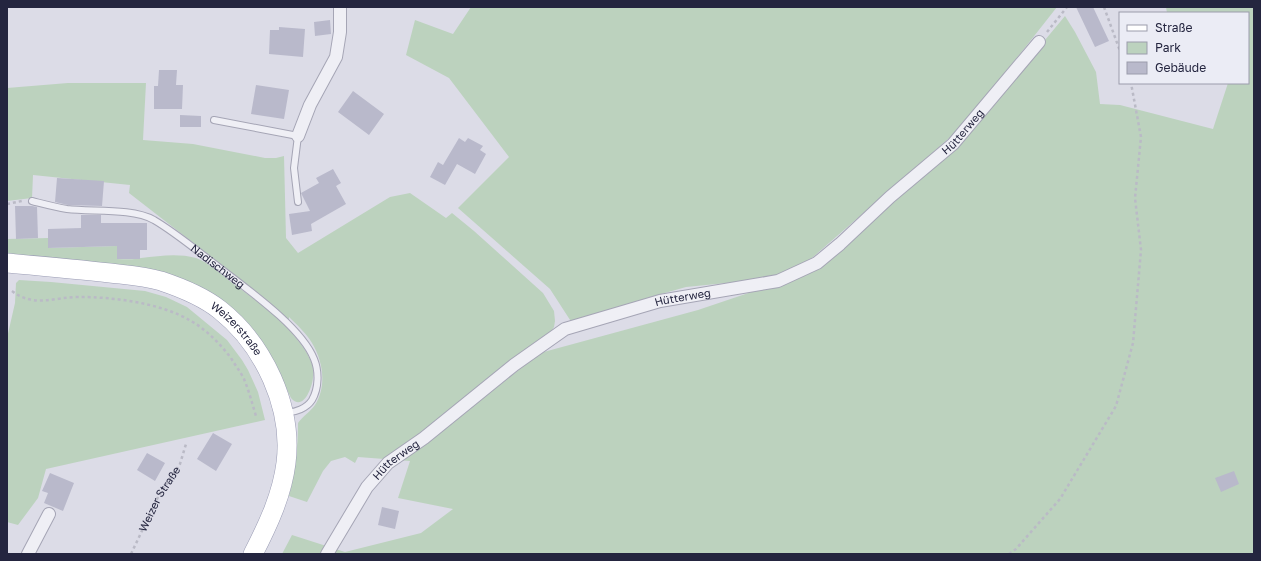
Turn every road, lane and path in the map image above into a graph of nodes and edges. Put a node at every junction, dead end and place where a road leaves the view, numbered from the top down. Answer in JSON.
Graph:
{"nodes":[{"id":1,"x":340,"y":7,"type":"edge"},
{"id":2,"x":1067,"y":7,"type":"edge"},
{"id":3,"x":1104,"y":7,"type":"edge"},
{"id":4,"x":1039,"y":42,"type":"joint"},
{"id":5,"x":1119,"y":48,"type":"edge"},
{"id":6,"x":1130,"y":84,"type":"edge"},
{"id":7,"x":214,"y":120,"type":"dead end"},
{"id":8,"x":298,"y":136,"type":"junction"},
{"id":9,"x":32,"y":201,"type":"joint"},
{"id":10,"x":298,"y":202,"type":"dead end"},
{"id":11,"x":7,"y":204,"type":"edge"},
{"id":12,"x":7,"y":263,"type":"edge"},
{"id":13,"x":12,"y":292,"type":"dead end"},
{"id":14,"x":287,"y":412,"type":"junction"},
{"id":15,"x":256,"y":416,"type":"dead end"},
{"id":16,"x":186,"y":444,"type":"dead end"},
{"id":17,"x":49,"y":514,"type":"dead end"},
{"id":18,"x":28,"y":554,"type":"edge"},
{"id":19,"x":131,"y":554,"type":"edge"},
{"id":20,"x":254,"y":554,"type":"edge"},
{"id":21,"x":327,"y":554,"type":"edge"},
{"id":22,"x":1009,"y":554,"type":"edge"}],
"edges":[{"from":1,"to":8,"type":"street"},
{"from":2,"to":4,"type":"path"},
{"from":3,"to":5,"type":"path"},
{"from":4,"to":21,"type":"street","name":"Hütterweg"},
{"from":6,"to":22,"type":"path"},
{"from":7,"to":8,"type":"lane"},
{"from":8,"to":10,"type":"lane"},
{"from":9,"to":11,"type":"path"},
{"from":9,"to":14,"type":"lane","name":"Nadischweg"},
{"from":12,"to":14,"type":"main road","name":"Weizerstraße"},
{"from":13,"to":15,"type":"path"},
{"from":14,"to":20,"type":"main road","name":"Weizerstraße"},
{"from":16,"to":19,"type":"path","name":"Weizer Straße"},
{"from":17,"to":18,"type":"street"}]}
